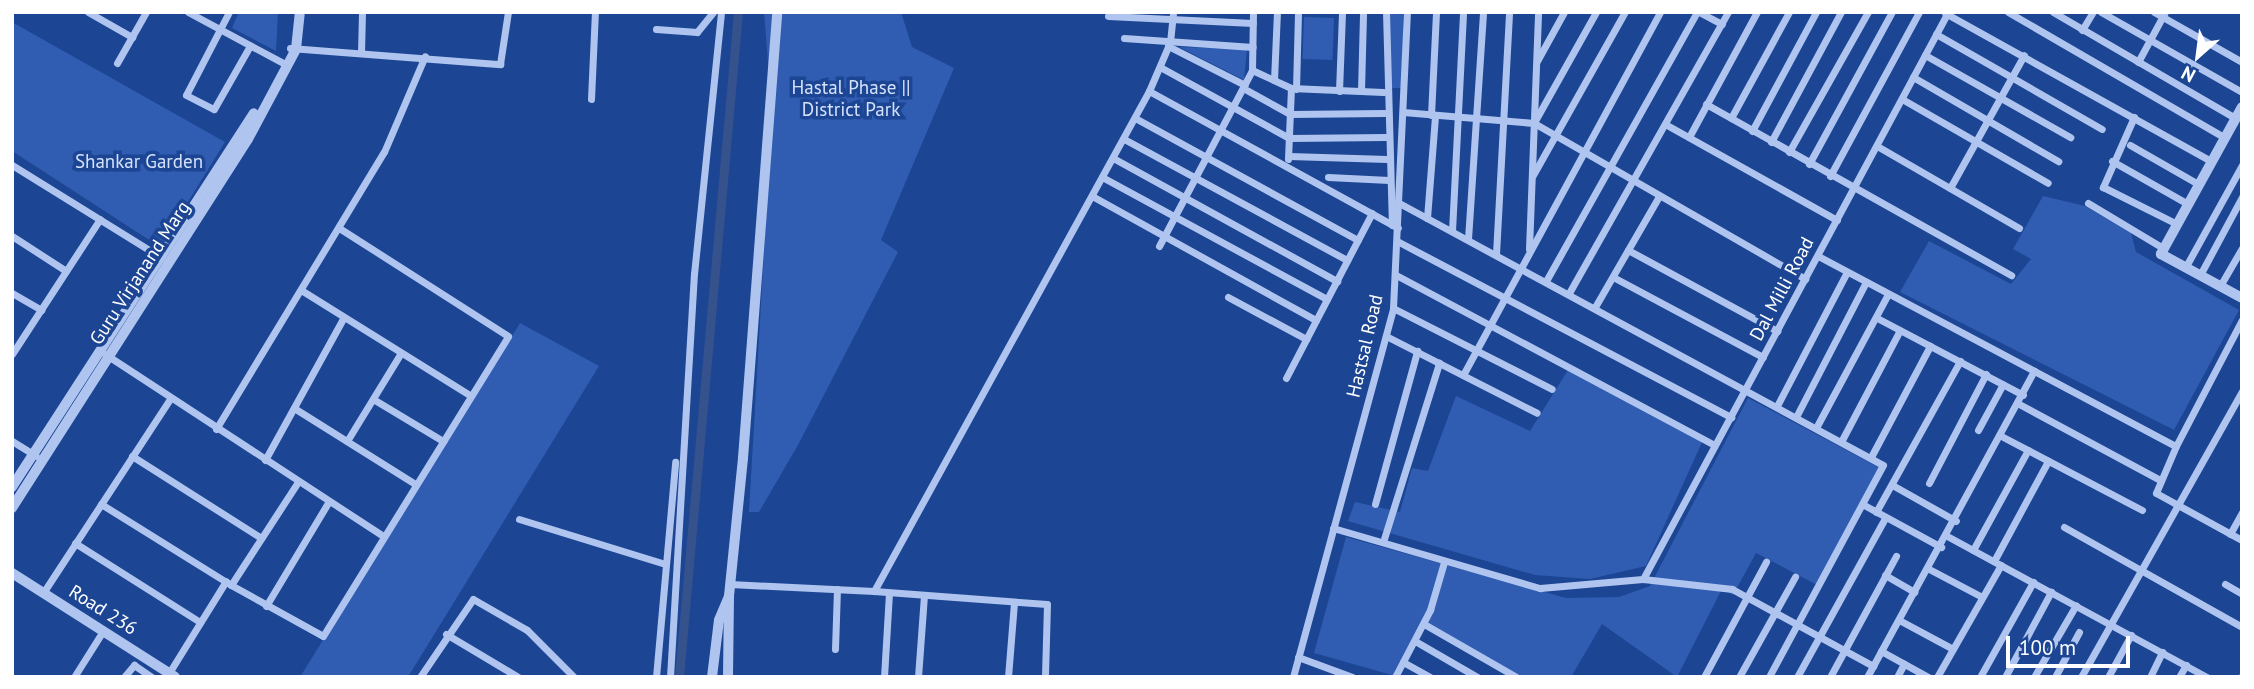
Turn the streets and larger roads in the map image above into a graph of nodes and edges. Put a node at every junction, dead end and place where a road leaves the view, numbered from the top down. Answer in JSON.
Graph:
{"nodes":[{"id":1,"x":88,"y":12,"type":"edge"},
{"id":2,"x":146,"y":12,"type":"edge"},
{"id":3,"x":188,"y":12,"type":"edge"},
{"id":4,"x":229,"y":12,"type":"edge"},
{"id":5,"x":293,"y":12,"type":"edge"},
{"id":6,"x":300,"y":12,"type":"edge"},
{"id":7,"x":362,"y":12,"type":"edge"},
{"id":8,"x":508,"y":12,"type":"edge"},
{"id":9,"x":595,"y":12,"type":"edge"},
{"id":10,"x":713,"y":12,"type":"edge"},
{"id":11,"x":721,"y":12,"type":"edge"},
{"id":12,"x":777,"y":12,"type":"edge"},
{"id":13,"x":1253,"y":12,"type":"edge"},
{"id":14,"x":1277,"y":12,"type":"edge"},
{"id":15,"x":1298,"y":12,"type":"edge"},
{"id":16,"x":1342,"y":12,"type":"edge"},
{"id":17,"x":1363,"y":12,"type":"edge"},
{"id":18,"x":1386,"y":12,"type":"edge"},
{"id":19,"x":1407,"y":12,"type":"edge"},
{"id":20,"x":1436,"y":12,"type":"edge"},
{"id":21,"x":1463,"y":12,"type":"edge"},
{"id":22,"x":1483,"y":12,"type":"edge"},
{"id":23,"x":1509,"y":12,"type":"edge"},
{"id":24,"x":1538,"y":12,"type":"edge"},
{"id":25,"x":1564,"y":12,"type":"edge"},
{"id":26,"x":1596,"y":12,"type":"edge"},
{"id":27,"x":1625,"y":12,"type":"edge"},
{"id":28,"x":1660,"y":12,"type":"edge"},
{"id":29,"x":1698,"y":12,"type":"edge"},
{"id":30,"x":1728,"y":12,"type":"edge"},
{"id":31,"x":1757,"y":12,"type":"edge"},
{"id":32,"x":1789,"y":12,"type":"edge"},
{"id":33,"x":1816,"y":12,"type":"edge"},
{"id":34,"x":1841,"y":12,"type":"edge"},
{"id":35,"x":1868,"y":12,"type":"edge"},
{"id":36,"x":1892,"y":12,"type":"edge"},
{"id":37,"x":1919,"y":12,"type":"edge"},
{"id":38,"x":2008,"y":12,"type":"edge"},
{"id":39,"x":2053,"y":12,"type":"edge"},
{"id":40,"x":2092,"y":12,"type":"edge"},
{"id":41,"x":2101,"y":12,"type":"edge"},
{"id":42,"x":2154,"y":12,"type":"edge"},
{"id":43,"x":1946,"y":13,"type":"edge"},
{"id":44,"x":2164,"y":15,"type":"edge"},
{"id":45,"x":1108,"y":16,"type":"dead end"},
{"id":46,"x":1173,"y":16,"type":"edge"},
{"id":47,"x":1253,"y":23,"type":"junction"},
{"id":48,"x":1722,"y":24,"type":"junction"},
{"id":49,"x":220,"y":29,"type":"junction"},
{"id":50,"x":656,"y":29,"type":"dead end"},
{"id":51,"x":2082,"y":30,"type":"junction"},
{"id":52,"x":1936,"y":34,"type":"junction"},
{"id":53,"x":132,"y":37,"type":"junction"},
{"id":54,"x":1125,"y":38,"type":"dead end"},
{"id":55,"x":2150,"y":41,"type":"junction"},
{"id":56,"x":1169,"y":44,"type":"junction"},
{"id":57,"x":250,"y":46,"type":"junction"},
{"id":58,"x":1253,"y":47,"type":"junction"},
{"id":59,"x":293,"y":49,"type":"junction"},
{"id":60,"x":361,"y":52,"type":"junction"},
{"id":61,"x":1925,"y":55,"type":"junction"},
{"id":62,"x":2024,"y":55,"type":"junction"},
{"id":63,"x":425,"y":56,"type":"junction"},
{"id":64,"x":117,"y":62,"type":"dead end"},
{"id":65,"x":1536,"y":62,"type":"junction"},
{"id":66,"x":2138,"y":62,"type":"junction"},
{"id":67,"x":2242,"y":62,"type":"edge"},
{"id":68,"x":285,"y":64,"type":"junction"},
{"id":69,"x":1160,"y":67,"type":"junction"},
{"id":70,"x":1252,"y":70,"type":"junction"},
{"id":71,"x":2012,"y":76,"type":"junction"},
{"id":72,"x":1913,"y":78,"type":"junction"},
{"id":73,"x":1274,"y":80,"type":"junction"},
{"id":74,"x":1244,"y":86,"type":"junction"},
{"id":75,"x":1294,"y":88,"type":"junction"},
{"id":76,"x":1149,"y":91,"type":"junction"},
{"id":77,"x":1339,"y":91,"type":"junction"},
{"id":78,"x":1361,"y":91,"type":"junction"},
{"id":79,"x":1383,"y":92,"type":"junction"},
{"id":80,"x":2242,"y":92,"type":"edge"},
{"id":81,"x":2000,"y":98,"type":"junction"},
{"id":82,"x":591,"y":99,"type":"dead end"},
{"id":83,"x":1902,"y":99,"type":"junction"},
{"id":84,"x":1706,"y":104,"type":"junction"},
{"id":85,"x":2242,"y":107,"type":"edge"},
{"id":86,"x":1233,"y":108,"type":"junction"},
{"id":87,"x":1403,"y":112,"type":"junction"},
{"id":88,"x":1384,"y":113,"type":"junction"},
{"id":89,"x":1290,"y":114,"type":"junction"},
{"id":90,"x":1433,"y":115,"type":"junction"},
{"id":91,"x":2134,"y":117,"type":"junction"},
{"id":92,"x":1135,"y":118,"type":"junction"},
{"id":93,"x":1458,"y":118,"type":"junction"},
{"id":94,"x":1731,"y":118,"type":"junction"},
{"id":95,"x":2235,"y":118,"type":"junction"},
{"id":96,"x":1477,"y":120,"type":"junction"},
{"id":97,"x":1988,"y":121,"type":"junction"},
{"id":98,"x":1503,"y":122,"type":"junction"},
{"id":99,"x":1534,"y":123,"type":"junction"},
{"id":100,"x":1665,"y":124,"type":"junction"},
{"id":101,"x":2102,"y":129,"type":"dead end"},
{"id":102,"x":1221,"y":130,"type":"junction"},
{"id":103,"x":1752,"y":131,"type":"junction"},
{"id":104,"x":1557,"y":136,"type":"junction"},
{"id":105,"x":2224,"y":136,"type":"junction"},
{"id":106,"x":1385,"y":137,"type":"junction"},
{"id":107,"x":1289,"y":138,"type":"junction"},
{"id":108,"x":1689,"y":138,"type":"junction"},
{"id":109,"x":2070,"y":138,"type":"dead end"},
{"id":110,"x":1124,"y":139,"type":"junction"},
{"id":111,"x":1976,"y":141,"type":"junction"},
{"id":112,"x":1771,"y":142,"type":"junction"},
{"id":113,"x":2130,"y":145,"type":"dead end"},
{"id":114,"x":1877,"y":146,"type":"junction"},
{"id":115,"x":1583,"y":151,"type":"junction"},
{"id":116,"x":1789,"y":152,"type":"junction"},
{"id":117,"x":1207,"y":156,"type":"junction"},
{"id":118,"x":1289,"y":156,"type":"junction"},
{"id":119,"x":1113,"y":158,"type":"junction"},
{"id":120,"x":1387,"y":159,"type":"junction"},
{"id":121,"x":2058,"y":161,"type":"dead end"},
{"id":122,"x":2112,"y":161,"type":"junction"},
{"id":123,"x":2211,"y":161,"type":"junction"},
{"id":124,"x":12,"y":164,"type":"edge"},
{"id":125,"x":1810,"y":164,"type":"junction"},
{"id":126,"x":2242,"y":165,"type":"edge"},
{"id":127,"x":1288,"y":167,"type":"junction"},
{"id":128,"x":1610,"y":168,"type":"junction"},
{"id":129,"x":2239,"y":175,"type":"edge"},
{"id":130,"x":1196,"y":176,"type":"junction"},
{"id":131,"x":1830,"y":176,"type":"junction"},
{"id":132,"x":1102,"y":177,"type":"junction"},
{"id":133,"x":1328,"y":177,"type":"dead end"},
{"id":134,"x":1531,"y":179,"type":"junction"},
{"id":135,"x":1388,"y":180,"type":"junction"},
{"id":136,"x":1632,"y":181,"type":"junction"},
{"id":137,"x":2048,"y":183,"type":"dead end"},
{"id":138,"x":2199,"y":184,"type":"junction"},
{"id":139,"x":1950,"y":188,"type":"junction"},
{"id":140,"x":1853,"y":190,"type":"junction"},
{"id":141,"x":1186,"y":195,"type":"junction"},
{"id":142,"x":1092,"y":196,"type":"junction"},
{"id":143,"x":2242,"y":197,"type":"edge"},
{"id":144,"x":1658,"y":198,"type":"junction"},
{"id":145,"x":1399,"y":203,"type":"junction"},
{"id":146,"x":2088,"y":203,"type":"dead end"},
{"id":147,"x":2188,"y":204,"type":"junction"},
{"id":148,"x":1372,"y":213,"type":"junction"},
{"id":149,"x":1175,"y":217,"type":"junction"},
{"id":150,"x":1427,"y":218,"type":"junction"},
{"id":151,"x":100,"y":219,"type":"junction"},
{"id":152,"x":1837,"y":220,"type":"junction"},
{"id":153,"x":2177,"y":224,"type":"junction"},
{"id":154,"x":1395,"y":226,"type":"junction"},
{"id":155,"x":339,"y":228,"type":"junction"},
{"id":156,"x":2019,"y":228,"type":"dead end"},
{"id":157,"x":1452,"y":231,"type":"junction"},
{"id":158,"x":1164,"y":235,"type":"junction"},
{"id":159,"x":12,"y":236,"type":"edge"},
{"id":160,"x":1468,"y":239,"type":"junction"},
{"id":161,"x":1358,"y":240,"type":"junction"},
{"id":162,"x":1398,"y":241,"type":"junction"},
{"id":163,"x":1159,"y":246,"type":"dead end"},
{"id":164,"x":2163,"y":248,"type":"junction"},
{"id":165,"x":2242,"y":248,"type":"edge"},
{"id":166,"x":1628,"y":250,"type":"junction"},
{"id":167,"x":1528,"y":253,"type":"junction"},
{"id":168,"x":1496,"y":254,"type":"junction"},
{"id":169,"x":1818,"y":256,"type":"junction"},
{"id":170,"x":164,"y":259,"type":"junction"},
{"id":171,"x":1348,"y":260,"type":"junction"},
{"id":172,"x":1521,"y":267,"type":"junction"},
{"id":173,"x":2185,"y":268,"type":"junction"},
{"id":174,"x":66,"y":271,"type":"junction"},
{"id":175,"x":1847,"y":272,"type":"junction"},
{"id":176,"x":1396,"y":275,"type":"junction"},
{"id":177,"x":2011,"y":275,"type":"dead end"},
{"id":178,"x":2200,"y":275,"type":"junction"},
{"id":179,"x":1613,"y":277,"type":"junction"},
{"id":180,"x":1805,"y":279,"type":"junction"},
{"id":181,"x":1337,"y":281,"type":"junction"},
{"id":182,"x":1546,"y":281,"type":"junction"},
{"id":183,"x":1866,"y":282,"type":"junction"},
{"id":184,"x":2220,"y":286,"type":"junction"},
{"id":185,"x":301,"y":290,"type":"junction"},
{"id":186,"x":12,"y":293,"type":"edge"},
{"id":187,"x":1569,"y":293,"type":"junction"},
{"id":188,"x":1888,"y":294,"type":"junction"},
{"id":189,"x":1505,"y":296,"type":"junction"},
{"id":190,"x":1228,"y":297,"type":"dead end"},
{"id":191,"x":2242,"y":298,"type":"edge"},
{"id":192,"x":1327,"y":299,"type":"junction"},
{"id":193,"x":1595,"y":307,"type":"junction"},
{"id":194,"x":1393,"y":309,"type":"junction"},
{"id":195,"x":41,"y":310,"type":"junction"},
{"id":196,"x":344,"y":317,"type":"junction"},
{"id":197,"x":1877,"y":318,"type":"junction"},
{"id":198,"x":1316,"y":320,"type":"junction"},
{"id":199,"x":2242,"y":320,"type":"edge"},
{"id":200,"x":1490,"y":324,"type":"junction"},
{"id":201,"x":1900,"y":330,"type":"junction"},
{"id":202,"x":1777,"y":331,"type":"junction"},
{"id":203,"x":1386,"y":336,"type":"junction"},
{"id":204,"x":1306,"y":339,"type":"junction"},
{"id":205,"x":1930,"y":346,"type":"junction"},
{"id":206,"x":1477,"y":349,"type":"junction"},
{"id":207,"x":1417,"y":351,"type":"junction"},
{"id":208,"x":103,"y":353,"type":"junction"},
{"id":209,"x":401,"y":353,"type":"junction"},
{"id":210,"x":12,"y":355,"type":"edge"},
{"id":211,"x":1763,"y":357,"type":"junction"},
{"id":212,"x":1960,"y":360,"type":"junction"},
{"id":213,"x":1439,"y":363,"type":"junction"},
{"id":214,"x":2034,"y":371,"type":"junction"},
{"id":215,"x":1463,"y":374,"type":"junction"},
{"id":216,"x":1986,"y":374,"type":"junction"},
{"id":217,"x":1286,"y":378,"type":"dead end"},
{"id":218,"x":2003,"y":384,"type":"junction"},
{"id":219,"x":1747,"y":387,"type":"junction"},
{"id":220,"x":1552,"y":389,"type":"dead end"},
{"id":221,"x":2242,"y":391,"type":"edge"},
{"id":222,"x":2024,"y":395,"type":"junction"},
{"id":223,"x":471,"y":396,"type":"junction"},
{"id":224,"x":170,"y":399,"type":"junction"},
{"id":225,"x":373,"y":399,"type":"junction"},
{"id":226,"x":1778,"y":404,"type":"junction"},
{"id":227,"x":2019,"y":404,"type":"junction"},
{"id":228,"x":294,"y":408,"type":"junction"},
{"id":229,"x":1537,"y":413,"type":"dead end"},
{"id":230,"x":1797,"y":415,"type":"junction"},
{"id":231,"x":1731,"y":416,"type":"junction"},
{"id":232,"x":1817,"y":426,"type":"junction"},
{"id":233,"x":216,"y":429,"type":"junction"},
{"id":234,"x":1978,"y":430,"type":"dead end"},
{"id":235,"x":2003,"y":437,"type":"junction"},
{"id":236,"x":1842,"y":440,"type":"junction"},
{"id":237,"x":347,"y":441,"type":"junction"},
{"id":238,"x":443,"y":441,"type":"junction"},
{"id":239,"x":12,"y":442,"type":"edge"},
{"id":240,"x":1715,"y":445,"type":"junction"},
{"id":241,"x":2176,"y":446,"type":"junction"},
{"id":242,"x":2028,"y":450,"type":"junction"},
{"id":243,"x":132,"y":456,"type":"junction"},
{"id":244,"x":38,"y":457,"type":"junction"},
{"id":245,"x":1871,"y":457,"type":"junction"},
{"id":246,"x":265,"y":460,"type":"junction"},
{"id":247,"x":2048,"y":461,"type":"junction"},
{"id":248,"x":675,"y":462,"type":"dead end"},
{"id":249,"x":2160,"y":480,"type":"junction"},
{"id":250,"x":298,"y":482,"type":"junction"},
{"id":251,"x":1929,"y":483,"type":"dead end"},
{"id":252,"x":415,"y":484,"type":"junction"},
{"id":253,"x":1894,"y":486,"type":"junction"},
{"id":254,"x":12,"y":487,"type":"edge"},
{"id":255,"x":328,"y":501,"type":"junction"},
{"id":256,"x":1375,"y":504,"type":"dead end"},
{"id":257,"x":101,"y":505,"type":"junction"},
{"id":258,"x":1864,"y":505,"type":"junction"},
{"id":259,"x":2178,"y":506,"type":"junction"},
{"id":260,"x":12,"y":508,"type":"edge"},
{"id":261,"x":2142,"y":510,"type":"dead end"},
{"id":262,"x":1876,"y":512,"type":"junction"},
{"id":263,"x":2242,"y":512,"type":"edge"},
{"id":264,"x":1885,"y":517,"type":"junction"},
{"id":265,"x":519,"y":519,"type":"dead end"},
{"id":266,"x":1956,"y":521,"type":"junction"},
{"id":267,"x":2064,"y":527,"type":"dead end"},
{"id":268,"x":1334,"y":528,"type":"junction"},
{"id":269,"x":2230,"y":534,"type":"junction"},
{"id":270,"x":383,"y":536,"type":"junction"},
{"id":271,"x":1947,"y":536,"type":"junction"},
{"id":272,"x":261,"y":538,"type":"junction"},
{"id":273,"x":2242,"y":540,"type":"edge"},
{"id":274,"x":1383,"y":542,"type":"junction"},
{"id":275,"x":75,"y":543,"type":"junction"},
{"id":276,"x":1941,"y":547,"type":"junction"},
{"id":277,"x":1973,"y":550,"type":"junction"},
{"id":278,"x":1896,"y":556,"type":"dead end"},
{"id":279,"x":1444,"y":562,"type":"junction"},
{"id":280,"x":1766,"y":562,"type":"dead end"},
{"id":281,"x":1997,"y":563,"type":"junction"},
{"id":282,"x":665,"y":564,"type":"junction"},
{"id":283,"x":1929,"y":569,"type":"junction"},
{"id":284,"x":2143,"y":572,"type":"junction"},
{"id":285,"x":12,"y":573,"type":"edge"},
{"id":286,"x":1885,"y":575,"type":"junction"},
{"id":287,"x":1795,"y":577,"type":"dead end"},
{"id":288,"x":1643,"y":579,"type":"junction"},
{"id":289,"x":2033,"y":582,"type":"junction"},
{"id":290,"x":228,"y":583,"type":"junction"},
{"id":291,"x":730,"y":584,"type":"junction"},
{"id":292,"x":2225,"y":584,"type":"dead end"},
{"id":293,"x":837,"y":589,"type":"junction"},
{"id":294,"x":874,"y":592,"type":"junction"},
{"id":295,"x":1915,"y":592,"type":"junction"},
{"id":296,"x":2051,"y":592,"type":"junction"},
{"id":297,"x":43,"y":593,"type":"junction"},
{"id":298,"x":889,"y":593,"type":"junction"},
{"id":299,"x":2242,"y":594,"type":"edge"},
{"id":300,"x":729,"y":596,"type":"junction"},
{"id":301,"x":925,"y":596,"type":"junction"},
{"id":302,"x":1747,"y":597,"type":"junction"},
{"id":303,"x":1982,"y":597,"type":"junction"},
{"id":304,"x":1014,"y":603,"type":"junction"},
{"id":305,"x":2076,"y":605,"type":"junction"},
{"id":306,"x":267,"y":606,"type":"junction"},
{"id":307,"x":1774,"y":612,"type":"junction"},
{"id":308,"x":1899,"y":620,"type":"junction"},
{"id":309,"x":200,"y":622,"type":"junction"},
{"id":310,"x":1424,"y":624,"type":"junction"},
{"id":311,"x":1797,"y":625,"type":"junction"},
{"id":312,"x":2112,"y":625,"type":"junction"},
{"id":313,"x":2242,"y":627,"type":"edge"},
{"id":314,"x":103,"y":631,"type":"junction"},
{"id":315,"x":2079,"y":632,"type":"dead end"},
{"id":316,"x":446,"y":634,"type":"junction"},
{"id":317,"x":2131,"y":635,"type":"junction"},
{"id":318,"x":1819,"y":637,"type":"junction"},
{"id":319,"x":1415,"y":641,"type":"junction"},
{"id":320,"x":835,"y":649,"type":"dead end"},
{"id":321,"x":1953,"y":649,"type":"junction"},
{"id":322,"x":1844,"y":651,"type":"junction"},
{"id":323,"x":1881,"y":651,"type":"junction"},
{"id":324,"x":2162,"y":652,"type":"junction"},
{"id":325,"x":1298,"y":657,"type":"junction"},
{"id":326,"x":1403,"y":662,"type":"junction"},
{"id":327,"x":1905,"y":664,"type":"junction"},
{"id":328,"x":2186,"y":665,"type":"junction"},
{"id":329,"x":1873,"y":666,"type":"junction"},
{"id":330,"x":172,"y":675,"type":"edge"},
{"id":331,"x":74,"y":677,"type":"edge"},
{"id":332,"x":124,"y":677,"type":"edge"},
{"id":333,"x":152,"y":677,"type":"edge"},
{"id":334,"x":420,"y":677,"type":"edge"},
{"id":335,"x":518,"y":677,"type":"edge"},
{"id":336,"x":574,"y":677,"type":"edge"},
{"id":337,"x":656,"y":677,"type":"edge"},
{"id":338,"x":670,"y":677,"type":"edge"},
{"id":339,"x":712,"y":677,"type":"edge"},
{"id":340,"x":728,"y":677,"type":"edge"},
{"id":341,"x":884,"y":677,"type":"edge"},
{"id":342,"x":918,"y":677,"type":"edge"},
{"id":343,"x":1008,"y":677,"type":"edge"},
{"id":344,"x":1045,"y":677,"type":"edge"},
{"id":345,"x":1293,"y":677,"type":"edge"},
{"id":346,"x":1352,"y":677,"type":"edge"},
{"id":347,"x":1395,"y":677,"type":"edge"},
{"id":348,"x":1430,"y":677,"type":"edge"},
{"id":349,"x":1477,"y":677,"type":"edge"},
{"id":350,"x":1516,"y":677,"type":"edge"},
{"id":351,"x":1704,"y":677,"type":"edge"},
{"id":352,"x":1739,"y":677,"type":"edge"},
{"id":353,"x":1769,"y":677,"type":"edge"},
{"id":354,"x":1797,"y":677,"type":"edge"},
{"id":355,"x":1830,"y":677,"type":"edge"},
{"id":356,"x":1867,"y":677,"type":"edge"},
{"id":357,"x":1897,"y":677,"type":"edge"},
{"id":358,"x":1928,"y":677,"type":"edge"},
{"id":359,"x":1937,"y":677,"type":"edge"},
{"id":360,"x":1980,"y":677,"type":"edge"},
{"id":361,"x":2005,"y":677,"type":"edge"},
{"id":362,"x":2034,"y":677,"type":"edge"},
{"id":363,"x":2055,"y":677,"type":"edge"},
{"id":364,"x":2081,"y":677,"type":"edge"},
{"id":365,"x":2108,"y":677,"type":"edge"},
{"id":366,"x":2150,"y":677,"type":"edge"},
{"id":367,"x":2179,"y":677,"type":"edge"},
{"id":368,"x":2207,"y":677,"type":"edge"}],
"edges":[{"from":1,"to":53,"type":"street"},
{"from":2,"to":53,"type":"street"},
{"from":3,"to":49,"type":"street"},
{"from":4,"to":49,"type":"street"},
{"from":5,"to":59,"type":"street","name":"Guru Virjanand Marg"},
{"from":6,"to":59,"type":"street","name":"Guru Virjanand Marg"},
{"from":7,"to":60,"type":"street"},
{"from":8,"to":63,"type":"street"},
{"from":9,"to":82,"type":"street"},
{"from":10,"to":50,"type":"street"},
{"from":11,"to":338,"type":"street"},
{"from":12,"to":291,"type":"street"},
{"from":13,"to":47,"type":"street"},
{"from":14,"to":73,"type":"street"},
{"from":15,"to":75,"type":"street"},
{"from":16,"to":77,"type":"street"},
{"from":17,"to":78,"type":"street"},
{"from":18,"to":79,"type":"street"},
{"from":19,"to":87,"type":"street","name":"Hastsal Road"},
{"from":20,"to":90,"type":"street"},
{"from":21,"to":93,"type":"street"},
{"from":22,"to":96,"type":"street"},
{"from":23,"to":98,"type":"street"},
{"from":24,"to":65,"type":"street"},
{"from":25,"to":65,"type":"street"},
{"from":26,"to":99,"type":"street"},
{"from":27,"to":104,"type":"street"},
{"from":28,"to":115,"type":"street"},
{"from":29,"to":48,"type":"street"},
{"from":29,"to":128,"type":"street"},
{"from":30,"to":48,"type":"street"},
{"from":31,"to":84,"type":"street"},
{"from":32,"to":94,"type":"street"},
{"from":33,"to":103,"type":"street"},
{"from":34,"to":112,"type":"street"},
{"from":35,"to":116,"type":"street"},
{"from":36,"to":125,"type":"street"},
{"from":37,"to":131,"type":"street"},
{"from":38,"to":105,"type":"street"},
{"from":39,"to":51,"type":"street"},
{"from":40,"to":51,"type":"street"},
{"from":41,"to":55,"type":"street"},
{"from":42,"to":44,"type":"street"},
{"from":43,"to":52,"type":"street","name":"Dal Milli Road"},
{"from":43,"to":62,"type":"street"},
{"from":44,"to":55,"type":"street"},
{"from":44,"to":67,"type":"street"},
{"from":45,"to":46,"type":"street"},
{"from":46,"to":47,"type":"street"},
{"from":46,"to":56,"type":"street"},
{"from":47,"to":58,"type":"street"},
{"from":48,"to":100,"type":"street"},
{"from":49,"to":57,"type":"street"},
{"from":49,"to":57,"type":"street"},
{"from":51,"to":66,"type":"street"},
{"from":52,"to":61,"type":"street","name":"Dal Milli Road"},
{"from":52,"to":71,"type":"street"},
{"from":53,"to":64,"type":"street"},
{"from":54,"to":56,"type":"street"},
{"from":55,"to":66,"type":"street"},
{"from":55,"to":80,"type":"street"},
{"from":56,"to":58,"type":"street"},
{"from":56,"to":69,"type":"street"},
{"from":56,"to":74,"type":"street"},
{"from":57,"to":68,"type":"street"},
{"from":58,"to":70,"type":"street"},
{"from":59,"to":60,"type":"street"},
{"from":59,"to":68,"type":"street","name":"Guru Virjanand Marg"},
{"from":60,"to":63,"type":"street"},
{"from":61,"to":72,"type":"street","name":"Dal Milli Road"},
{"from":61,"to":81,"type":"street"},
{"from":62,"to":71,"type":"street"},
{"from":62,"to":91,"type":"street"},
{"from":63,"to":155,"type":"street"},
{"from":65,"to":99,"type":"street"},
{"from":66,"to":95,"type":"street"},
{"from":68,"to":170,"type":"street","name":"Guru Virjanand Marg"},
{"from":69,"to":76,"type":"street"},
{"from":69,"to":86,"type":"street"},
{"from":70,"to":73,"type":"street"},
{"from":70,"to":74,"type":"street"},
{"from":71,"to":81,"type":"street"},
{"from":71,"to":101,"type":"street"},
{"from":72,"to":83,"type":"street","name":"Dal Milli Road"},
{"from":72,"to":97,"type":"street"},
{"from":73,"to":75,"type":"street"},
{"from":74,"to":86,"type":"street"},
{"from":74,"to":89,"type":"street"},
{"from":75,"to":77,"type":"street"},
{"from":75,"to":89,"type":"street"},
{"from":76,"to":92,"type":"street"},
{"from":76,"to":102,"type":"street"},
{"from":77,"to":78,"type":"street"},
{"from":78,"to":79,"type":"street"},
{"from":79,"to":88,"type":"street"},
{"from":81,"to":97,"type":"street"},
{"from":81,"to":109,"type":"street"},
{"from":83,"to":111,"type":"street"},
{"from":83,"to":114,"type":"street","name":"Dal Milli Road"},
{"from":84,"to":94,"type":"street"},
{"from":84,"to":108,"type":"street"},
{"from":85,"to":95,"type":"street"},
{"from":86,"to":102,"type":"street"},
{"from":86,"to":107,"type":"street"},
{"from":87,"to":90,"type":"street"},
{"from":87,"to":145,"type":"street","name":"Hastsal Road"},
{"from":88,"to":89,"type":"street"},
{"from":88,"to":106,"type":"street"},
{"from":89,"to":107,"type":"street"},
{"from":90,"to":93,"type":"street"},
{"from":90,"to":150,"type":"street"},
{"from":91,"to":122,"type":"street"},
{"from":91,"to":123,"type":"street"},
{"from":92,"to":110,"type":"street"},
{"from":92,"to":117,"type":"street"},
{"from":93,"to":96,"type":"street"},
{"from":93,"to":157,"type":"street"},
{"from":94,"to":103,"type":"street"},
{"from":95,"to":105,"type":"street"},
{"from":96,"to":98,"type":"street"},
{"from":96,"to":160,"type":"street"},
{"from":97,"to":111,"type":"street"},
{"from":97,"to":121,"type":"street"},
{"from":98,"to":99,"type":"street"},
{"from":98,"to":168,"type":"street"},
{"from":99,"to":104,"type":"street"},
{"from":99,"to":134,"type":"street"},
{"from":100,"to":108,"type":"street"},
{"from":100,"to":136,"type":"street"},
{"from":102,"to":117,"type":"street"},
{"from":102,"to":127,"type":"street"},
{"from":103,"to":112,"type":"street"},
{"from":104,"to":115,"type":"street"},
{"from":104,"to":134,"type":"street"},
{"from":105,"to":123,"type":"street"},
{"from":106,"to":107,"type":"street"},
{"from":106,"to":120,"type":"street"},
{"from":107,"to":118,"type":"street"},
{"from":108,"to":152,"type":"street"},
{"from":110,"to":119,"type":"street"},
{"from":110,"to":130,"type":"street"},
{"from":111,"to":137,"type":"street"},
{"from":111,"to":139,"type":"street"},
{"from":112,"to":116,"type":"street"},
{"from":113,"to":138,"type":"street"},
{"from":114,"to":139,"type":"street"},
{"from":114,"to":140,"type":"street","name":"Dal Milli Road"},
{"from":115,"to":128,"type":"street"},
{"from":115,"to":167,"type":"street"},
{"from":116,"to":125,"type":"street"},
{"from":117,"to":130,"type":"street"},
{"from":117,"to":161,"type":"street"},
{"from":118,"to":120,"type":"street"},
{"from":118,"to":127,"type":"street"},
{"from":119,"to":132,"type":"street"},
{"from":119,"to":141,"type":"street"},
{"from":120,"to":135,"type":"street"},
{"from":122,"to":147,"type":"street"},
{"from":122,"to":153,"type":"street"},
{"from":123,"to":138,"type":"street"},
{"from":124,"to":151,"type":"street"},
{"from":125,"to":131,"type":"street"},
{"from":126,"to":129,"type":"street"},
{"from":127,"to":148,"type":"street"},
{"from":128,"to":136,"type":"street"},
{"from":128,"to":182,"type":"street"},
{"from":129,"to":173,"type":"street"},
{"from":130,"to":141,"type":"street"},
{"from":130,"to":171,"type":"street"},
{"from":131,"to":140,"type":"street"},
{"from":132,"to":142,"type":"street"},
{"from":132,"to":149,"type":"street"},
{"from":133,"to":135,"type":"street"},
{"from":134,"to":167,"type":"street"},
{"from":135,"to":154,"type":"street"},
{"from":136,"to":144,"type":"street"},
{"from":136,"to":187,"type":"street"},
{"from":138,"to":147,"type":"street"},
{"from":139,"to":156,"type":"street"},
{"from":140,"to":152,"type":"street","name":"Dal Milli Road"},
{"from":140,"to":177,"type":"street"},
{"from":141,"to":149,"type":"street"},
{"from":141,"to":181,"type":"street"},
{"from":142,"to":158,"type":"street"},
{"from":142,"to":294,"type":"street"},
{"from":143,"to":178,"type":"street"},
{"from":144,"to":166,"type":"street"},
{"from":144,"to":180,"type":"street"},
{"from":145,"to":150,"type":"street"},
{"from":145,"to":154,"type":"street","name":"Hastsal Road"},
{"from":146,"to":164,"type":"street"},
{"from":147,"to":153,"type":"street"},
{"from":148,"to":154,"type":"street"},
{"from":148,"to":161,"type":"street"},
{"from":149,"to":158,"type":"street"},
{"from":149,"to":192,"type":"street"},
{"from":150,"to":157,"type":"street"},
{"from":151,"to":170,"type":"street"},
{"from":151,"to":174,"type":"street"},
{"from":152,"to":169,"type":"street","name":"Dal Milli Road"},
{"from":153,"to":164,"type":"street"},
{"from":154,"to":162,"type":"street","name":"Hastsal Road"},
{"from":155,"to":185,"type":"street"},
{"from":155,"to":223,"type":"street"},
{"from":157,"to":160,"type":"street"},
{"from":158,"to":163,"type":"street"},
{"from":158,"to":198,"type":"street"},
{"from":159,"to":174,"type":"street"},
{"from":160,"to":168,"type":"street"},
{"from":161,"to":171,"type":"street"},
{"from":162,"to":176,"type":"street","name":"Hastsal Road"},
{"from":162,"to":189,"type":"street"},
{"from":164,"to":173,"type":"street"},
{"from":165,"to":184,"type":"street"},
{"from":166,"to":179,"type":"street"},
{"from":166,"to":202,"type":"street"},
{"from":167,"to":172,"type":"street"},
{"from":168,"to":172,"type":"street"},
{"from":169,"to":175,"type":"street"},
{"from":169,"to":180,"type":"street","name":"Dal Milli Road"},
{"from":170,"to":208,"type":"street","name":"Guru Virjanand Marg"},
{"from":171,"to":181,"type":"street"},
{"from":172,"to":182,"type":"street"},
{"from":172,"to":189,"type":"street"},
{"from":173,"to":178,"type":"street"},
{"from":174,"to":195,"type":"street"},
{"from":175,"to":183,"type":"street"},
{"from":175,"to":226,"type":"street"},
{"from":176,"to":194,"type":"street","name":"Hastsal Road"},
{"from":176,"to":200,"type":"street"},
{"from":178,"to":184,"type":"street"},
{"from":179,"to":193,"type":"street"},
{"from":179,"to":211,"type":"street"},
{"from":180,"to":202,"type":"street","name":"Dal Milli Road"},
{"from":181,"to":192,"type":"street"},
{"from":182,"to":187,"type":"street"},
{"from":183,"to":188,"type":"street"},
{"from":183,"to":230,"type":"street"},
{"from":184,"to":191,"type":"street"},
{"from":185,"to":196,"type":"street"},
{"from":185,"to":233,"type":"street"},
{"from":186,"to":195,"type":"street"},
{"from":187,"to":193,"type":"street"},
{"from":188,"to":197,"type":"street"},
{"from":188,"to":214,"type":"street"},
{"from":189,"to":200,"type":"street"},
{"from":189,"to":231,"type":"street"},
{"from":190,"to":204,"type":"street"},
{"from":192,"to":198,"type":"street"},
{"from":193,"to":219,"type":"street"},
{"from":194,"to":203,"type":"street","name":"Hastsal Road"},
{"from":194,"to":206,"type":"street"},
{"from":195,"to":210,"type":"street"},
{"from":196,"to":209,"type":"street"},
{"from":196,"to":228,"type":"street"},
{"from":197,"to":201,"type":"street"},
{"from":197,"to":232,"type":"street"},
{"from":198,"to":204,"type":"street"},
{"from":199,"to":241,"type":"street"},
{"from":200,"to":206,"type":"street"},
{"from":200,"to":240,"type":"street"},
{"from":201,"to":205,"type":"street"},
{"from":201,"to":236,"type":"street"},
{"from":202,"to":211,"type":"street","name":"Dal Milli Road"},
{"from":203,"to":207,"type":"street"},
{"from":203,"to":268,"type":"street","name":"Hastsal Road"},
{"from":204,"to":217,"type":"street"},
{"from":205,"to":212,"type":"street"},
{"from":205,"to":245,"type":"street"},
{"from":206,"to":215,"type":"street"},
{"from":206,"to":220,"type":"street"},
{"from":207,"to":213,"type":"street"},
{"from":207,"to":256,"type":"street"},
{"from":208,"to":224,"type":"street"},
{"from":208,"to":244,"type":"street","name":"Guru Virjanand Marg"},
{"from":209,"to":223,"type":"street"},
{"from":209,"to":225,"type":"street"},
{"from":211,"to":219,"type":"street","name":"Dal Milli Road"},
{"from":212,"to":216,"type":"street"},
{"from":212,"to":253,"type":"street"},
{"from":213,"to":215,"type":"street"},
{"from":213,"to":274,"type":"street"},
{"from":214,"to":222,"type":"street"},
{"from":214,"to":241,"type":"street"},
{"from":215,"to":229,"type":"street"},
{"from":216,"to":218,"type":"street"},
{"from":216,"to":251,"type":"street"},
{"from":218,"to":222,"type":"street"},
{"from":218,"to":234,"type":"street"},
{"from":219,"to":226,"type":"street"},
{"from":219,"to":231,"type":"street","name":"Dal Milli Road"},
{"from":221,"to":259,"type":"street"},
{"from":222,"to":227,"type":"street"},
{"from":223,"to":238,"type":"street"},
{"from":224,"to":233,"type":"street"},
{"from":224,"to":243,"type":"street"},
{"from":225,"to":237,"type":"street"},
{"from":225,"to":238,"type":"street"},
{"from":226,"to":230,"type":"street"},
{"from":227,"to":235,"type":"street"},
{"from":227,"to":249,"type":"street"},
{"from":228,"to":237,"type":"street"},
{"from":228,"to":246,"type":"street"},
{"from":230,"to":232,"type":"street"},
{"from":231,"to":240,"type":"street","name":"Dal Milli Road"},
{"from":232,"to":236,"type":"street"},
{"from":233,"to":246,"type":"street"},
{"from":235,"to":242,"type":"street"},
{"from":235,"to":266,"type":"street"},
{"from":236,"to":245,"type":"street"},
{"from":237,"to":252,"type":"street"},
{"from":238,"to":252,"type":"street"},
{"from":239,"to":244,"type":"street"},
{"from":240,"to":288,"type":"street","name":"Dal Milli Road"},
{"from":241,"to":249,"type":"street"},
{"from":242,"to":247,"type":"street"},
{"from":242,"to":277,"type":"street"},
{"from":243,"to":257,"type":"street"},
{"from":243,"to":272,"type":"street"},
{"from":244,"to":254,"type":"street","name":"Guru Virjanand Marg"},
{"from":244,"to":260,"type":"street","name":"Guru Virjanand Marg"},
{"from":245,"to":258,"type":"street"},
{"from":246,"to":250,"type":"street"},
{"from":247,"to":261,"type":"street"},
{"from":247,"to":281,"type":"street"},
{"from":248,"to":282,"type":"street"},
{"from":249,"to":259,"type":"street"},
{"from":250,"to":255,"type":"street"},
{"from":250,"to":272,"type":"street"},
{"from":252,"to":270,"type":"street"},
{"from":253,"to":262,"type":"street"},
{"from":253,"to":266,"type":"street"},
{"from":255,"to":270,"type":"street"},
{"from":255,"to":306,"type":"street"},
{"from":257,"to":275,"type":"street"},
{"from":257,"to":290,"type":"street"},
{"from":258,"to":262,"type":"street"},
{"from":258,"to":311,"type":"street"},
{"from":259,"to":269,"type":"street"},
{"from":259,"to":284,"type":"street"},
{"from":262,"to":264,"type":"street"},
{"from":263,"to":269,"type":"street"},
{"from":264,"to":276,"type":"street"},
{"from":264,"to":318,"type":"street"},
{"from":265,"to":282,"type":"street"},
{"from":266,"to":271,"type":"street"},
{"from":267,"to":284,"type":"street"},
{"from":268,"to":274,"type":"street"},
{"from":268,"to":325,"type":"street","name":"Hastsal Road"},
{"from":269,"to":273,"type":"street"},
{"from":270,"to":306,"type":"street"},
{"from":271,"to":276,"type":"street"},
{"from":271,"to":277,"type":"street"},
{"from":272,"to":290,"type":"street"},
{"from":274,"to":279,"type":"street"},
{"from":275,"to":297,"type":"street"},
{"from":275,"to":309,"type":"street"},
{"from":276,"to":283,"type":"street"},
{"from":277,"to":281,"type":"street"},
{"from":278,"to":286,"type":"street"},
{"from":279,"to":288,"type":"street"},
{"from":279,"to":310,"type":"street"},
{"from":280,"to":302,"type":"street"},
{"from":281,"to":289,"type":"street"},
{"from":281,"to":303,"type":"street"},
{"from":282,"to":337,"type":"street"},
{"from":283,"to":295,"type":"street"},
{"from":283,"to":303,"type":"street"},
{"from":284,"to":312,"type":"street"},
{"from":284,"to":313,"type":"street"},
{"from":285,"to":297,"type":"street","name":"Road 236"},
{"from":286,"to":295,"type":"street"},
{"from":286,"to":322,"type":"street"},
{"from":287,"to":307,"type":"street"},
{"from":288,"to":302,"type":"street"},
{"from":289,"to":296,"type":"street"},
{"from":289,"to":360,"type":"street"},
{"from":290,"to":306,"type":"street"},
{"from":290,"to":309,"type":"street"},
{"from":291,"to":293,"type":"street"},
{"from":291,"to":300,"type":"street"},
{"from":292,"to":299,"type":"street"},
{"from":293,"to":294,"type":"street"},
{"from":293,"to":320,"type":"street"},
{"from":294,"to":298,"type":"street"},
{"from":295,"to":308,"type":"street"},
{"from":296,"to":305,"type":"street"},
{"from":296,"to":361,"type":"street"},
{"from":297,"to":314,"type":"street","name":"Road 236"},
{"from":298,"to":301,"type":"street"},
{"from":298,"to":341,"type":"street"},
{"from":300,"to":339,"type":"street"},
{"from":300,"to":340,"type":"street"},
{"from":301,"to":304,"type":"street"},
{"from":301,"to":342,"type":"street"},
{"from":302,"to":307,"type":"street"},
{"from":302,"to":351,"type":"street"},
{"from":303,"to":321,"type":"street"},
{"from":304,"to":343,"type":"street"},
{"from":304,"to":344,"type":"street"},
{"from":305,"to":312,"type":"street"},
{"from":305,"to":362,"type":"street"},
{"from":307,"to":311,"type":"street"},
{"from":307,"to":352,"type":"street"},
{"from":308,"to":321,"type":"street"},
{"from":308,"to":323,"type":"street"},
{"from":309,"to":330,"type":"street"},
{"from":310,"to":319,"type":"street"},
{"from":310,"to":350,"type":"street"},
{"from":311,"to":318,"type":"street"},
{"from":311,"to":353,"type":"street"},
{"from":312,"to":317,"type":"street"},
{"from":312,"to":364,"type":"street"},
{"from":314,"to":330,"type":"street","name":"Road 236"},
{"from":314,"to":331,"type":"street"},
{"from":315,"to":363,"type":"street"},
{"from":316,"to":334,"type":"street"},
{"from":316,"to":335,"type":"street"},
{"from":316,"to":336,"type":"street"},
{"from":317,"to":324,"type":"street"},
{"from":317,"to":365,"type":"street"},
{"from":318,"to":322,"type":"street"},
{"from":318,"to":354,"type":"street"},
{"from":319,"to":326,"type":"street"},
{"from":319,"to":349,"type":"street"},
{"from":321,"to":359,"type":"street"},
{"from":322,"to":329,"type":"street"},
{"from":322,"to":355,"type":"street"},
{"from":323,"to":327,"type":"street"},
{"from":323,"to":329,"type":"street"},
{"from":324,"to":328,"type":"street"},
{"from":324,"to":366,"type":"street"},
{"from":325,"to":345,"type":"street","name":"Hastsal Road"},
{"from":325,"to":346,"type":"street"},
{"from":326,"to":347,"type":"street"},
{"from":326,"to":348,"type":"street"},
{"from":327,"to":357,"type":"street"},
{"from":327,"to":358,"type":"street"},
{"from":328,"to":367,"type":"street"},
{"from":328,"to":368,"type":"street"},
{"from":329,"to":356,"type":"street"},
{"from":332,"to":333,"type":"street"}]}
